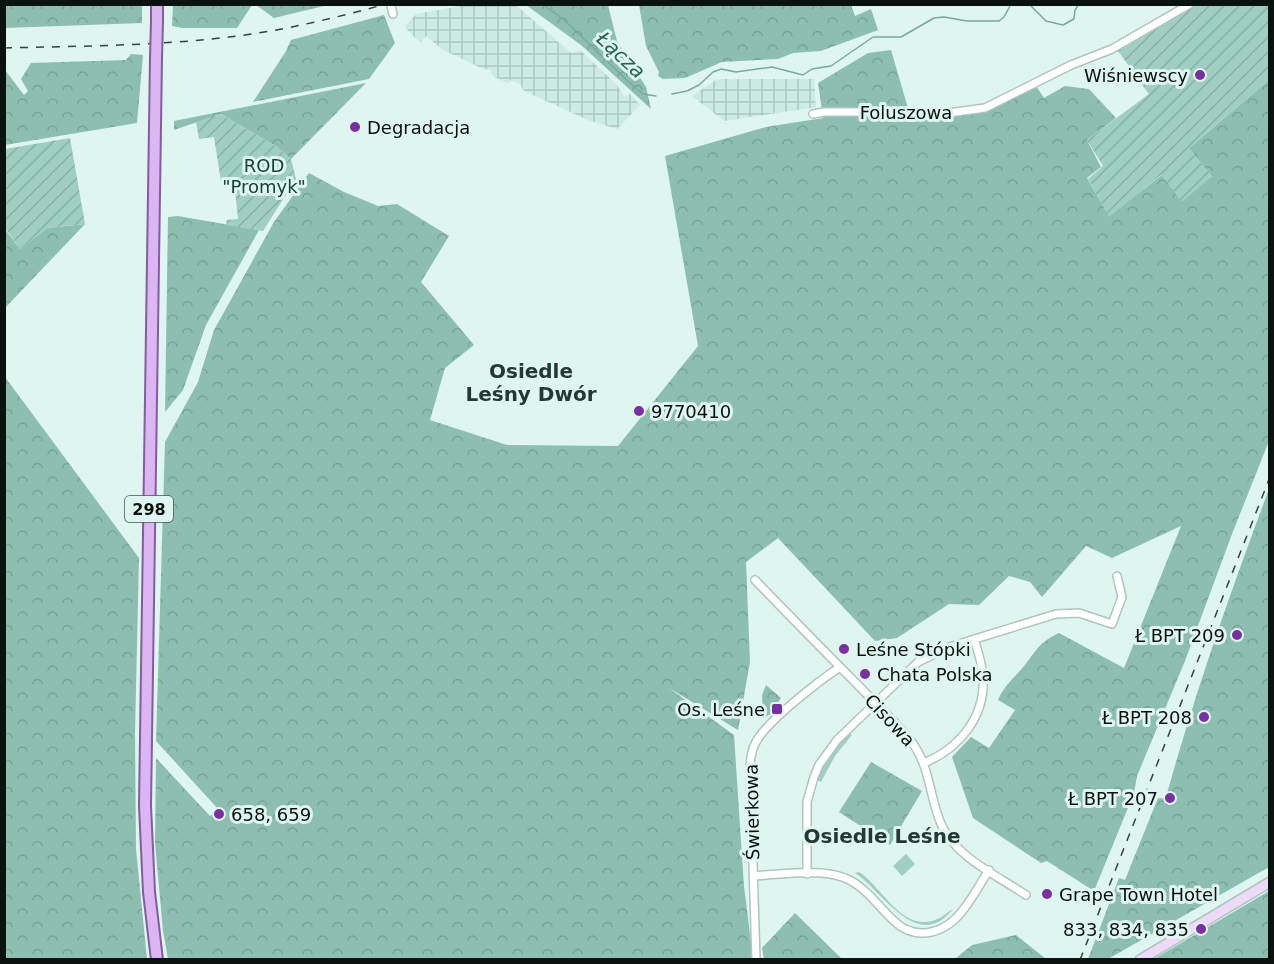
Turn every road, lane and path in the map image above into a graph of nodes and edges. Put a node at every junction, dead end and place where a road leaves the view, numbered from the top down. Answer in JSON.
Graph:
{"nodes":[{"id":1,"x":157,"y":4,"type":"edge"},
{"id":2,"x":1190,"y":4,"type":"edge"},
{"id":3,"x":391,"y":6,"type":"dead end"},
{"id":4,"x":393,"y":14,"type":"dead end"},
{"id":5,"x":813,"y":114,"type":"dead end"},
{"id":6,"x":1117,"y":576,"type":"dead end"},
{"id":7,"x":755,"y":580,"type":"dead end"},
{"id":8,"x":974,"y":639,"type":"junction"},
{"id":9,"x":840,"y":667,"type":"junction"},
{"id":10,"x":875,"y":703,"type":"junction"},
{"id":11,"x":924,"y":763,"type":"junction"},
{"id":12,"x":989,"y":870,"type":"junction"},
{"id":13,"x":807,"y":874,"type":"junction"},
{"id":14,"x":754,"y":876,"type":"junction"},
{"id":15,"x":1269,"y":882,"type":"edge"},
{"id":16,"x":1026,"y":895,"type":"dead end"},
{"id":17,"x":157,"y":960,"type":"edge"},
{"id":18,"x":756,"y":960,"type":"edge"},
{"id":19,"x":1140,"y":960,"type":"edge"}],
"edges":[{"from":1,"to":17,"type":"main road","number":"298","bridge":true},
{"from":2,"to":5,"type":"street","name":"Foluszowa"},
{"from":3,"to":4,"type":"street"},
{"from":6,"to":8,"type":"street"},
{"from":7,"to":9,"type":"street","name":"Cisowa"},
{"from":8,"to":10,"type":"street"},
{"from":8,"to":11,"type":"street"},
{"from":9,"to":10,"type":"street","name":"Cisowa"},
{"from":9,"to":14,"type":"street","name":"Świerkowa"},
{"from":10,"to":11,"type":"street","name":"Cisowa"},
{"from":10,"to":13,"type":"street"},
{"from":11,"to":12,"type":"street","name":"Cisowa"},
{"from":12,"to":13,"type":"street"},
{"from":12,"to":16,"type":"street","name":"Cisowa"},
{"from":13,"to":14,"type":"street"},
{"from":14,"to":18,"type":"street","name":"Świerkowa"},
{"from":15,"to":19,"type":"main road"}]}
